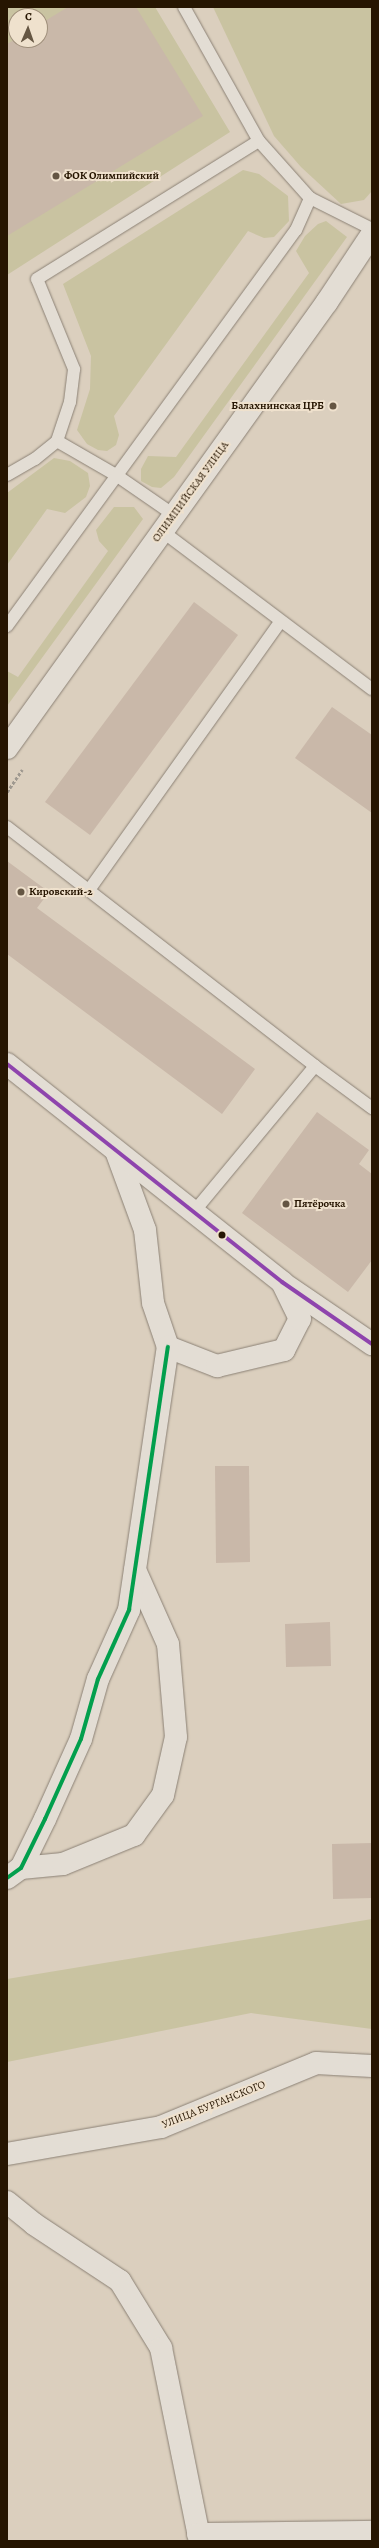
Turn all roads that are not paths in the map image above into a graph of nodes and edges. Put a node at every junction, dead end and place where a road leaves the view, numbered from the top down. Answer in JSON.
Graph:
{"nodes":[{"id":1,"x":184,"y":7,"type":"edge"},
{"id":2,"x":259,"y":141,"type":"junction"},
{"id":3,"x":310,"y":198,"type":"junction"},
{"id":4,"x":372,"y":229,"type":"edge"},
{"id":5,"x":372,"y":234,"type":"edge"},
{"id":6,"x":57,"y":441,"type":"junction"},
{"id":7,"x":7,"y":475,"type":"edge"},
{"id":8,"x":116,"y":475,"type":"junction"},
{"id":9,"x":168,"y":523,"type":"junction"},
{"id":10,"x":281,"y":621,"type":"junction"},
{"id":11,"x":7,"y":626,"type":"edge"},
{"id":12,"x":372,"y":689,"type":"edge"},
{"id":13,"x":8,"y":743,"type":"edge"},
{"id":14,"x":7,"y":826,"type":"edge"},
{"id":15,"x":89,"y":890,"type":"junction"},
{"id":16,"x":7,"y":1064,"type":"edge"},
{"id":17,"x":315,"y":1066,"type":"junction"},
{"id":18,"x":372,"y":1108,"type":"edge"},
{"id":19,"x":116,"y":1151,"type":"junction"},
{"id":20,"x":194,"y":1212,"type":"junction"},
{"id":21,"x":282,"y":1282,"type":"junction"},
{"id":22,"x":372,"y":1344,"type":"edge"},
{"id":23,"x":168,"y":1347,"type":"junction"},
{"id":24,"x":135,"y":1570,"type":"junction"},
{"id":25,"x":14,"y":1873,"type":"edge"},
{"id":26,"x":372,"y":2066,"type":"edge"},
{"id":27,"x":7,"y":2154,"type":"edge"},
{"id":28,"x":7,"y":2202,"type":"edge"},
{"id":29,"x":372,"y":2532,"type":"edge"},
{"id":30,"x":199,"y":2538,"type":"edge"}],
"edges":[{"from":1,"to":2,"type":"lane"},
{"from":2,"to":3,"type":"lane"},
{"from":2,"to":6,"type":"lane"},
{"from":3,"to":4,"type":"lane"},
{"from":3,"to":8,"type":"lane"},
{"from":5,"to":9,"type":"street","name":"ОЛИМПИЙСКАЯ УЛИЦА"},
{"from":6,"to":7,"type":"lane"},
{"from":6,"to":8,"type":"lane"},
{"from":8,"to":9,"type":"lane"},
{"from":8,"to":11,"type":"lane"},
{"from":9,"to":10,"type":"lane"},
{"from":9,"to":13,"type":"street","name":"ОЛИМПИЙСКАЯ УЛИЦА"},
{"from":10,"to":12,"type":"lane"},
{"from":10,"to":15,"type":"lane"},
{"from":14,"to":15,"type":"lane"},
{"from":15,"to":17,"type":"lane"},
{"from":16,"to":19,"type":"street"},
{"from":17,"to":18,"type":"lane"},
{"from":17,"to":20,"type":"lane"},
{"from":19,"to":20,"type":"street"},
{"from":19,"to":23,"type":"street"},
{"from":20,"to":21,"type":"street"},
{"from":21,"to":22,"type":"street"},
{"from":21,"to":23,"type":"street"},
{"from":23,"to":24,"type":"street"},
{"from":24,"to":25,"type":"street"},
{"from":24,"to":25,"type":"street"},
{"from":26,"to":27,"type":"street","name":"УЛИЦА БУРГАНСКОГО"},
{"from":28,"to":30,"type":"street"},
{"from":29,"to":30,"type":"street"}]}
